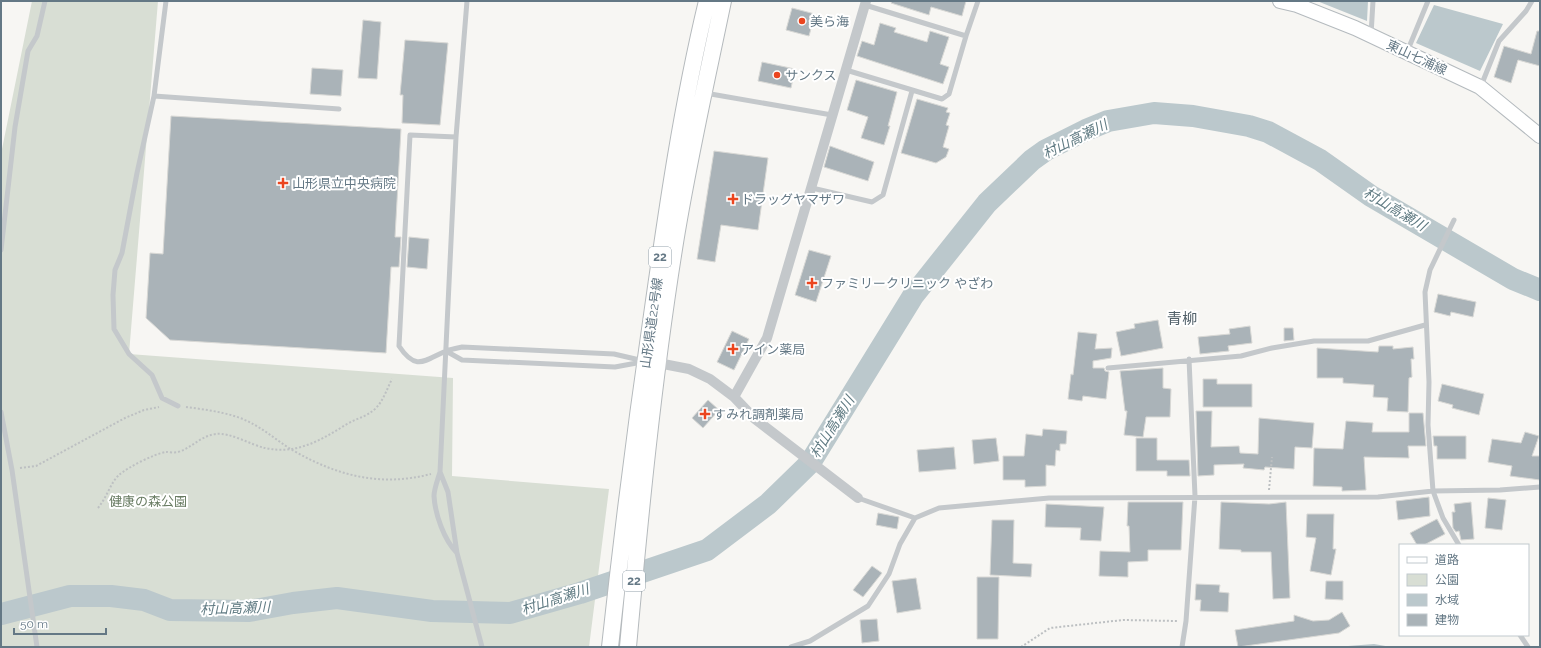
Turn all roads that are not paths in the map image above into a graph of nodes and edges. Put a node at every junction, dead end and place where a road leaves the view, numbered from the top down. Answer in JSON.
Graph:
{"nodes":[{"id":1,"x":45,"y":1,"type":"edge"},
{"id":2,"x":166,"y":1,"type":"edge"},
{"id":3,"x":467,"y":1,"type":"edge"},
{"id":4,"x":707,"y":1,"type":"edge"},
{"id":5,"x":723,"y":1,"type":"edge"},
{"id":6,"x":978,"y":1,"type":"edge"},
{"id":7,"x":1280,"y":1,"type":"edge"},
{"id":8,"x":1373,"y":1,"type":"edge"},
{"id":9,"x":1428,"y":1,"type":"edge"},
{"id":10,"x":1532,"y":1,"type":"edge"},
{"id":11,"x":866,"y":3,"type":"edge"},
{"id":12,"x":1297,"y":3,"type":"edge"},
{"id":13,"x":966,"y":36,"type":"junction"},
{"id":14,"x":1371,"y":36,"type":"junction"},
{"id":15,"x":1406,"y":52,"type":"junction"},
{"id":16,"x":845,"y":70,"type":"junction"},
{"id":17,"x":1480,"y":87,"type":"junction"},
{"id":18,"x":912,"y":91,"type":"junction"},
{"id":19,"x":704,"y":93,"type":"junction"},
{"id":20,"x":154,"y":96,"type":"junction"},
{"id":21,"x":339,"y":109,"type":"dead end"},
{"id":22,"x":832,"y":115,"type":"junction"},
{"id":23,"x":1540,"y":136,"type":"edge"},
{"id":24,"x":456,"y":137,"type":"junction"},
{"id":25,"x":812,"y":188,"type":"junction"},
{"id":26,"x":1454,"y":220,"type":"dead end"},
{"id":27,"x":1,"y":250,"type":"edge"},
{"id":28,"x":1426,"y":325,"type":"junction"},
{"id":29,"x":446,"y":351,"type":"junction"},
{"id":30,"x":1189,"y":359,"type":"junction"},
{"id":31,"x":652,"y":362,"type":"junction"},
{"id":32,"x":1108,"y":368,"type":"dead end"},
{"id":33,"x":734,"y":397,"type":"junction"},
{"id":34,"x":178,"y":406,"type":"road end"},
{"id":35,"x":1,"y":412,"type":"edge"},
{"id":36,"x":440,"y":472,"type":"junction"},
{"id":37,"x":1540,"y":487,"type":"edge"},
{"id":38,"x":1433,"y":491,"type":"junction"},
{"id":39,"x":1195,"y":496,"type":"junction"},
{"id":40,"x":858,"y":498,"type":"joint"},
{"id":41,"x":632,"y":514,"type":"junction"},
{"id":42,"x":915,"y":518,"type":"junction"},
{"id":43,"x":1458,"y":544,"type":"edge"},
{"id":44,"x":457,"y":553,"type":"junction"},
{"id":45,"x":1520,"y":636,"type":"edge"},
{"id":46,"x":611,"y":643,"type":"edge"},
{"id":47,"x":1525,"y":646,"type":"edge"},
{"id":48,"x":37,"y":647,"type":"edge"},
{"id":49,"x":482,"y":647,"type":"edge"},
{"id":50,"x":628,"y":647,"type":"edge"},
{"id":51,"x":791,"y":647,"type":"edge"},
{"id":52,"x":1182,"y":647,"type":"edge"}],
"edges":[{"from":1,"to":27,"type":"lane"},
{"from":2,"to":20,"type":"lane"},
{"from":3,"to":24,"type":"lane"},
{"from":4,"to":31,"type":"main road","name":"山形県道22号線","number":"22"},
{"from":5,"to":19,"type":"main road","name":"山形県道22号線","number":"22"},
{"from":6,"to":13,"type":"lane"},
{"from":7,"to":12,"type":"main road","name":"東山七浦線"},
{"from":8,"to":14,"type":"lane"},
{"from":9,"to":15,"type":"lane"},
{"from":10,"to":17,"type":"lane"},
{"from":11,"to":13,"type":"lane"},
{"from":11,"to":16,"type":"street"},
{"from":12,"to":14,"type":"main road","name":"東山七浦線"},
{"from":13,"to":18,"type":"lane"},
{"from":14,"to":15,"type":"main road","name":"東山七浦線"},
{"from":15,"to":17,"type":"main road","name":"東山七浦線"},
{"from":16,"to":18,"type":"lane"},
{"from":16,"to":22,"type":"street"},
{"from":17,"to":23,"type":"main road","name":"東山七浦線"},
{"from":18,"to":25,"type":"lane"},
{"from":19,"to":22,"type":"lane"},
{"from":19,"to":31,"type":"main road","name":"山形県道22号線","number":"22"},
{"from":20,"to":21,"type":"lane"},
{"from":20,"to":34,"type":"lane"},
{"from":22,"to":25,"type":"street"},
{"from":24,"to":29,"type":"lane"},
{"from":24,"to":29,"type":"lane"},
{"from":25,"to":33,"type":"street"},
{"from":26,"to":28,"type":"lane"},
{"from":28,"to":30,"type":"lane"},
{"from":28,"to":38,"type":"lane"},
{"from":29,"to":31,"type":"lane"},
{"from":29,"to":31,"type":"lane"},
{"from":29,"to":36,"type":"lane"},
{"from":30,"to":32,"type":"lane"},
{"from":30,"to":39,"type":"lane"},
{"from":31,"to":33,"type":"street"},
{"from":31,"to":41,"type":"main road","name":"山形県道22号線","number":"22"},
{"from":33,"to":40,"type":"street"},
{"from":35,"to":48,"type":"lane"},
{"from":36,"to":44,"type":"lane"},
{"from":36,"to":44,"type":"lane"},
{"from":37,"to":38,"type":"lane"},
{"from":38,"to":39,"type":"lane"},
{"from":38,"to":43,"type":"lane"},
{"from":39,"to":42,"type":"lane"},
{"from":39,"to":52,"type":"lane"},
{"from":40,"to":42,"type":"lane"},
{"from":41,"to":46,"type":"main road","name":"山形県道22号線","number":"22"},
{"from":41,"to":50,"type":"main road","name":"山形県道22号線","number":"22"},
{"from":42,"to":51,"type":"lane"},
{"from":44,"to":49,"type":"lane"},
{"from":45,"to":47,"type":"lane"}]}
